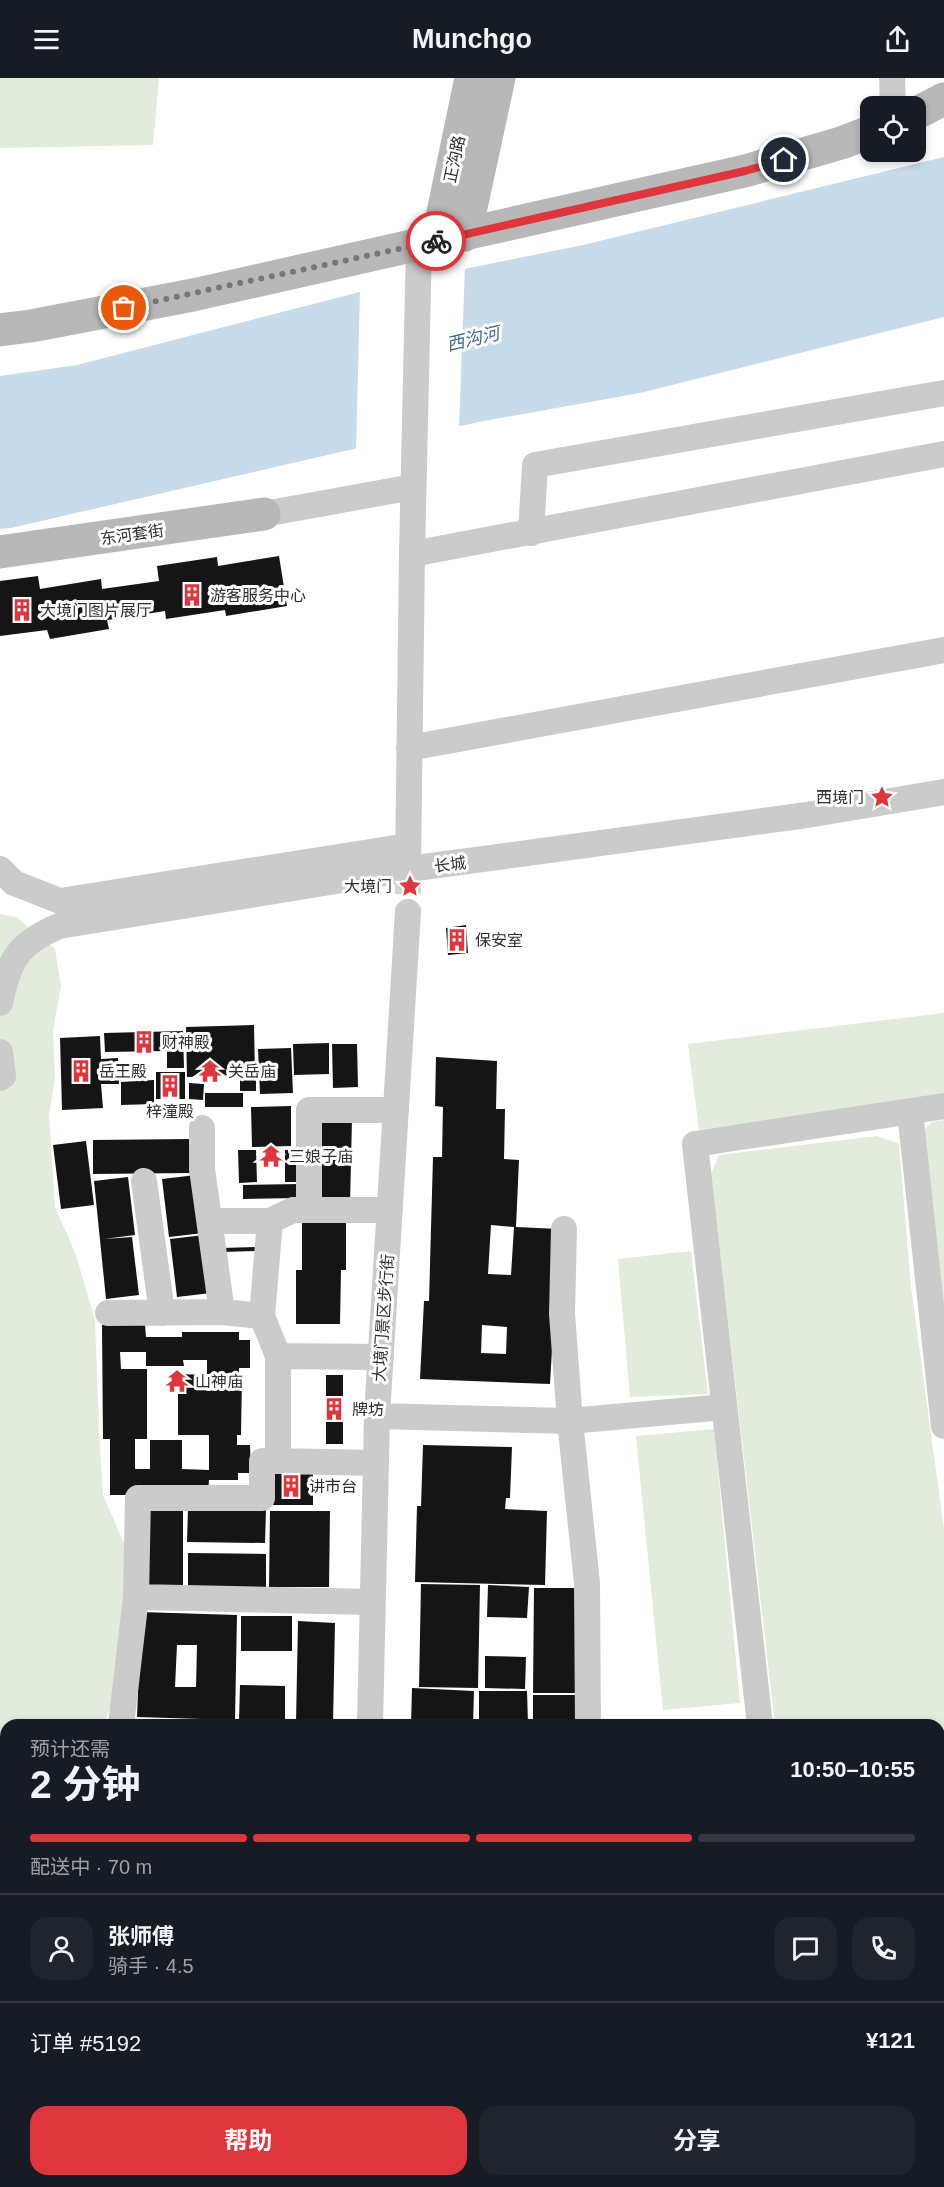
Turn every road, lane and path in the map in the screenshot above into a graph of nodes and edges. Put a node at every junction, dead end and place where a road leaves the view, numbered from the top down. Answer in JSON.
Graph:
{"nodes":[{"id":1,"x":471,"y":78,"type":"edge"},
{"id":2,"x":498,"y":78,"type":"edge"},
{"id":3,"x":892,"y":78,"type":"edge"},
{"id":4,"x":892,"y":96,"type":"edge"},
{"id":5,"x":944,"y":99,"type":"edge"},
{"id":6,"x":926,"y":108,"type":"edge"},
{"id":7,"x":860,"y":136,"type":"edge"},
{"id":8,"x":438,"y":243,"type":"junction"},
{"id":9,"x":0,"y":330,"type":"edge"},
{"id":10,"x":944,"y":393,"type":"edge"},
{"id":11,"x":944,"y":454,"type":"edge"},
{"id":12,"x":413,"y":487,"type":"junction"},
{"id":13,"x":264,"y":514,"type":"joint"},
{"id":14,"x":531,"y":533,"type":"junction"},
{"id":15,"x":0,"y":552,"type":"edge"},
{"id":16,"x":412,"y":554,"type":"junction"},
{"id":17,"x":944,"y":650,"type":"edge"},
{"id":18,"x":409,"y":748,"type":"junction"},
{"id":19,"x":944,"y":792,"type":"edge"},
{"id":20,"x":0,"y":869,"type":"edge"},
{"id":21,"x":408,"y":912,"type":"tunnel mouth"},
{"id":22,"x":0,"y":1003,"type":"edge"},
{"id":23,"x":0,"y":1052,"type":"edge"},
{"id":24,"x":0,"y":1078,"type":"edge"},
{"id":25,"x":944,"y":1106,"type":"edge"},
{"id":26,"x":396,"y":1110,"type":"junction"},
{"id":27,"x":910,"y":1112,"type":"junction"},
{"id":28,"x":202,"y":1128,"type":"dead end"},
{"id":29,"x":144,"y":1181,"type":"dead end"},
{"id":30,"x":309,"y":1210,"type":"junction"},
{"id":31,"x":390,"y":1210,"type":"junction"},
{"id":32,"x":210,"y":1221,"type":"junction"},
{"id":33,"x":270,"y":1221,"type":"junction"},
{"id":34,"x":564,"y":1229,"type":"dead end"},
{"id":35,"x":222,"y":1312,"type":"junction"},
{"id":36,"x":162,"y":1313,"type":"junction"},
{"id":37,"x":108,"y":1314,"type":"dead end"},
{"id":38,"x":262,"y":1316,"type":"junction"},
{"id":39,"x":278,"y":1356,"type":"junction"},
{"id":40,"x":381,"y":1357,"type":"junction"},
{"id":41,"x":724,"y":1407,"type":"junction"},
{"id":42,"x":377,"y":1416,"type":"junction"},
{"id":43,"x":570,"y":1421,"type":"junction"},
{"id":44,"x":944,"y":1426,"type":"edge"},
{"id":45,"x":278,"y":1461,"type":"junction"},
{"id":46,"x":376,"y":1463,"type":"junction"},
{"id":47,"x":136,"y":1597,"type":"junction"},
{"id":48,"x":372,"y":1602,"type":"junction"},
{"id":49,"x":122,"y":1719,"type":"edge"},
{"id":50,"x":370,"y":1719,"type":"edge"},
{"id":51,"x":588,"y":1719,"type":"edge"},
{"id":52,"x":758,"y":1719,"type":"edge"}],
"edges":[{"from":1,"to":8,"type":"street","name":"正沟路"},
{"from":2,"to":8,"type":"street","name":"正沟路"},
{"from":3,"to":4,"type":"street"},
{"from":5,"to":6,"type":"street"},
{"from":7,"to":8,"type":"street"},
{"from":8,"to":9,"type":"street"},
{"from":8,"to":12,"type":"street"},
{"from":10,"to":14,"type":"street"},
{"from":11,"to":14,"type":"street"},
{"from":12,"to":13,"type":"street"},
{"from":12,"to":16,"type":"street"},
{"from":13,"to":15,"type":"street","name":"东河套街"},
{"from":14,"to":16,"type":"street"},
{"from":16,"to":18,"type":"street"},
{"from":17,"to":18,"type":"street"},
{"from":18,"to":20,"type":"street"},
{"from":19,"to":22,"type":"street","name":"长城"},
{"from":21,"to":26,"type":"street","name":"大境门景区步行街"},
{"from":23,"to":24,"type":"street"},
{"from":25,"to":27,"type":"street"},
{"from":26,"to":30,"type":"street"},
{"from":26,"to":31,"type":"street","name":"大境门景区步行街"},
{"from":27,"to":41,"type":"street"},
{"from":27,"to":44,"type":"street"},
{"from":28,"to":32,"type":"street"},
{"from":29,"to":36,"type":"street"},
{"from":30,"to":31,"type":"street"},
{"from":30,"to":33,"type":"street"},
{"from":31,"to":40,"type":"street","name":"大境门景区步行街"},
{"from":32,"to":33,"type":"street"},
{"from":32,"to":35,"type":"street"},
{"from":33,"to":38,"type":"street"},
{"from":34,"to":43,"type":"street"},
{"from":35,"to":36,"type":"street"},
{"from":35,"to":38,"type":"street"},
{"from":36,"to":37,"type":"street"},
{"from":38,"to":39,"type":"street"},
{"from":39,"to":40,"type":"street"},
{"from":39,"to":45,"type":"street"},
{"from":40,"to":42,"type":"street","name":"大境门景区步行街"},
{"from":41,"to":43,"type":"street"},
{"from":41,"to":52,"type":"street"},
{"from":42,"to":43,"type":"street"},
{"from":42,"to":46,"type":"street","name":"大境门景区步行街"},
{"from":43,"to":51,"type":"street"},
{"from":45,"to":46,"type":"street"},
{"from":45,"to":47,"type":"street"},
{"from":46,"to":48,"type":"street","name":"大境门景区步行街"},
{"from":47,"to":48,"type":"street"},
{"from":47,"to":49,"type":"street"},
{"from":48,"to":50,"type":"street","name":"大境门景区步行街"}]}
